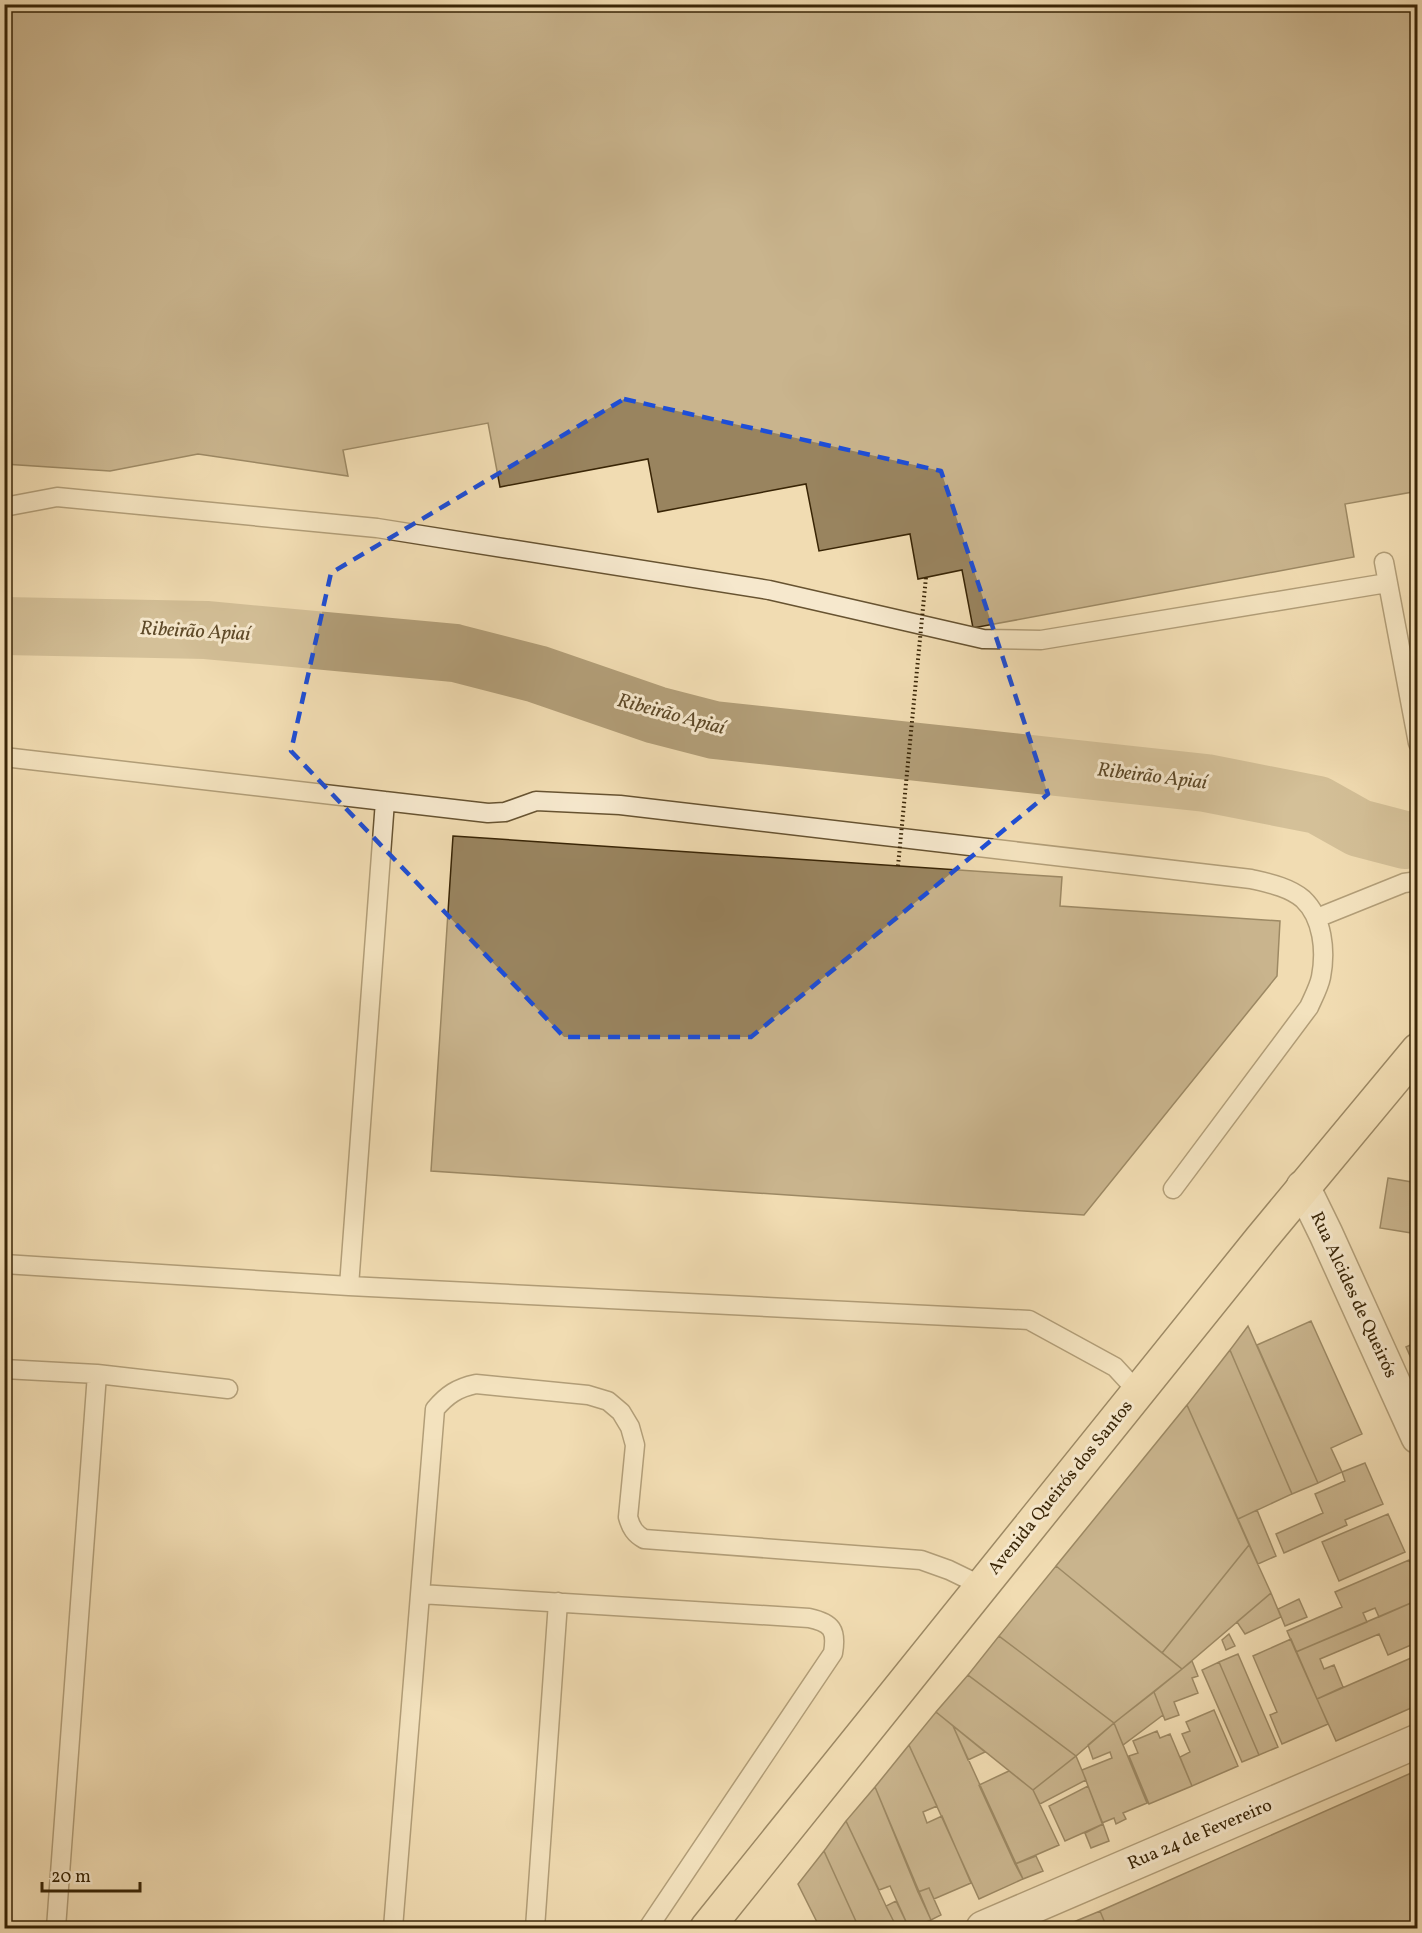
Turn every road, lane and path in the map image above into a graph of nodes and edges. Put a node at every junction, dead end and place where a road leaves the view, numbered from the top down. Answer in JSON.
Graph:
{"nodes":[{"id":1,"x":4,"y":507,"type":"edge"},
{"id":2,"x":1384,"y":562,"type":"dead end"},
{"id":3,"x":926,"y":577,"type":"dead end"},
{"id":4,"x":1387,"y":583,"type":"junction"},
{"id":5,"x":1418,"y":743,"type":"edge"},
{"id":6,"x":4,"y":757,"type":"edge"},
{"id":7,"x":385,"y":801,"type":"junction"},
{"id":8,"x":898,"y":866,"type":"dead end"},
{"id":9,"x":1418,"y":881,"type":"edge"},
{"id":10,"x":1317,"y":918,"type":"junction"},
{"id":11,"x":1418,"y":1050,"type":"edge"},
{"id":12,"x":1303,"y":1187,"type":"junction"},
{"id":13,"x":1173,"y":1189,"type":"dead end"},
{"id":14,"x":4,"y":1264,"type":"edge"},
{"id":15,"x":350,"y":1286,"type":"junction"},
{"id":16,"x":4,"y":1369,"type":"edge"},
{"id":17,"x":97,"y":1374,"type":"junction"},
{"id":18,"x":228,"y":1389,"type":"dead end"},
{"id":19,"x":1138,"y":1392,"type":"junction"},
{"id":20,"x":1415,"y":1426,"type":"edge"},
{"id":21,"x":982,"y":1586,"type":"junction"},
{"id":22,"x":420,"y":1594,"type":"junction"},
{"id":23,"x":558,"y":1602,"type":"junction"},
{"id":24,"x":1418,"y":1741,"type":"edge"},
{"id":25,"x":56,"y":1929,"type":"edge"},
{"id":26,"x":393,"y":1929,"type":"edge"},
{"id":27,"x":535,"y":1929,"type":"edge"},
{"id":28,"x":648,"y":1929,"type":"edge"},
{"id":29,"x":707,"y":1929,"type":"edge"},
{"id":30,"x":983,"y":1929,"type":"edge"}],
"edges":[{"from":1,"to":4,"type":"lane"},
{"from":2,"to":4,"type":"lane"},
{"from":3,"to":8,"type":"path","bridge":true},
{"from":4,"to":5,"type":"lane"},
{"from":6,"to":7,"type":"lane"},
{"from":7,"to":10,"type":"lane"},
{"from":7,"to":15,"type":"lane"},
{"from":9,"to":10,"type":"lane"},
{"from":10,"to":13,"type":"lane"},
{"from":11,"to":12,"type":"main road","name":"Avenida Queirós dos Santos"},
{"from":12,"to":19,"type":"main road","name":"Avenida Queirós dos Santos"},
{"from":12,"to":20,"type":"street","name":"Rua Alcides de Queirós"},
{"from":14,"to":15,"type":"lane"},
{"from":15,"to":19,"type":"lane"},
{"from":16,"to":17,"type":"lane"},
{"from":17,"to":18,"type":"lane"},
{"from":17,"to":25,"type":"lane"},
{"from":19,"to":21,"type":"main road","name":"Avenida Queirós dos Santos"},
{"from":21,"to":22,"type":"lane"},
{"from":21,"to":29,"type":"main road","name":"Avenida Queirós dos Santos"},
{"from":22,"to":23,"type":"lane"},
{"from":22,"to":26,"type":"lane"},
{"from":23,"to":27,"type":"lane"},
{"from":23,"to":28,"type":"lane"},
{"from":24,"to":30,"type":"street","name":"Rua 24 de Fevereiro"}]}
